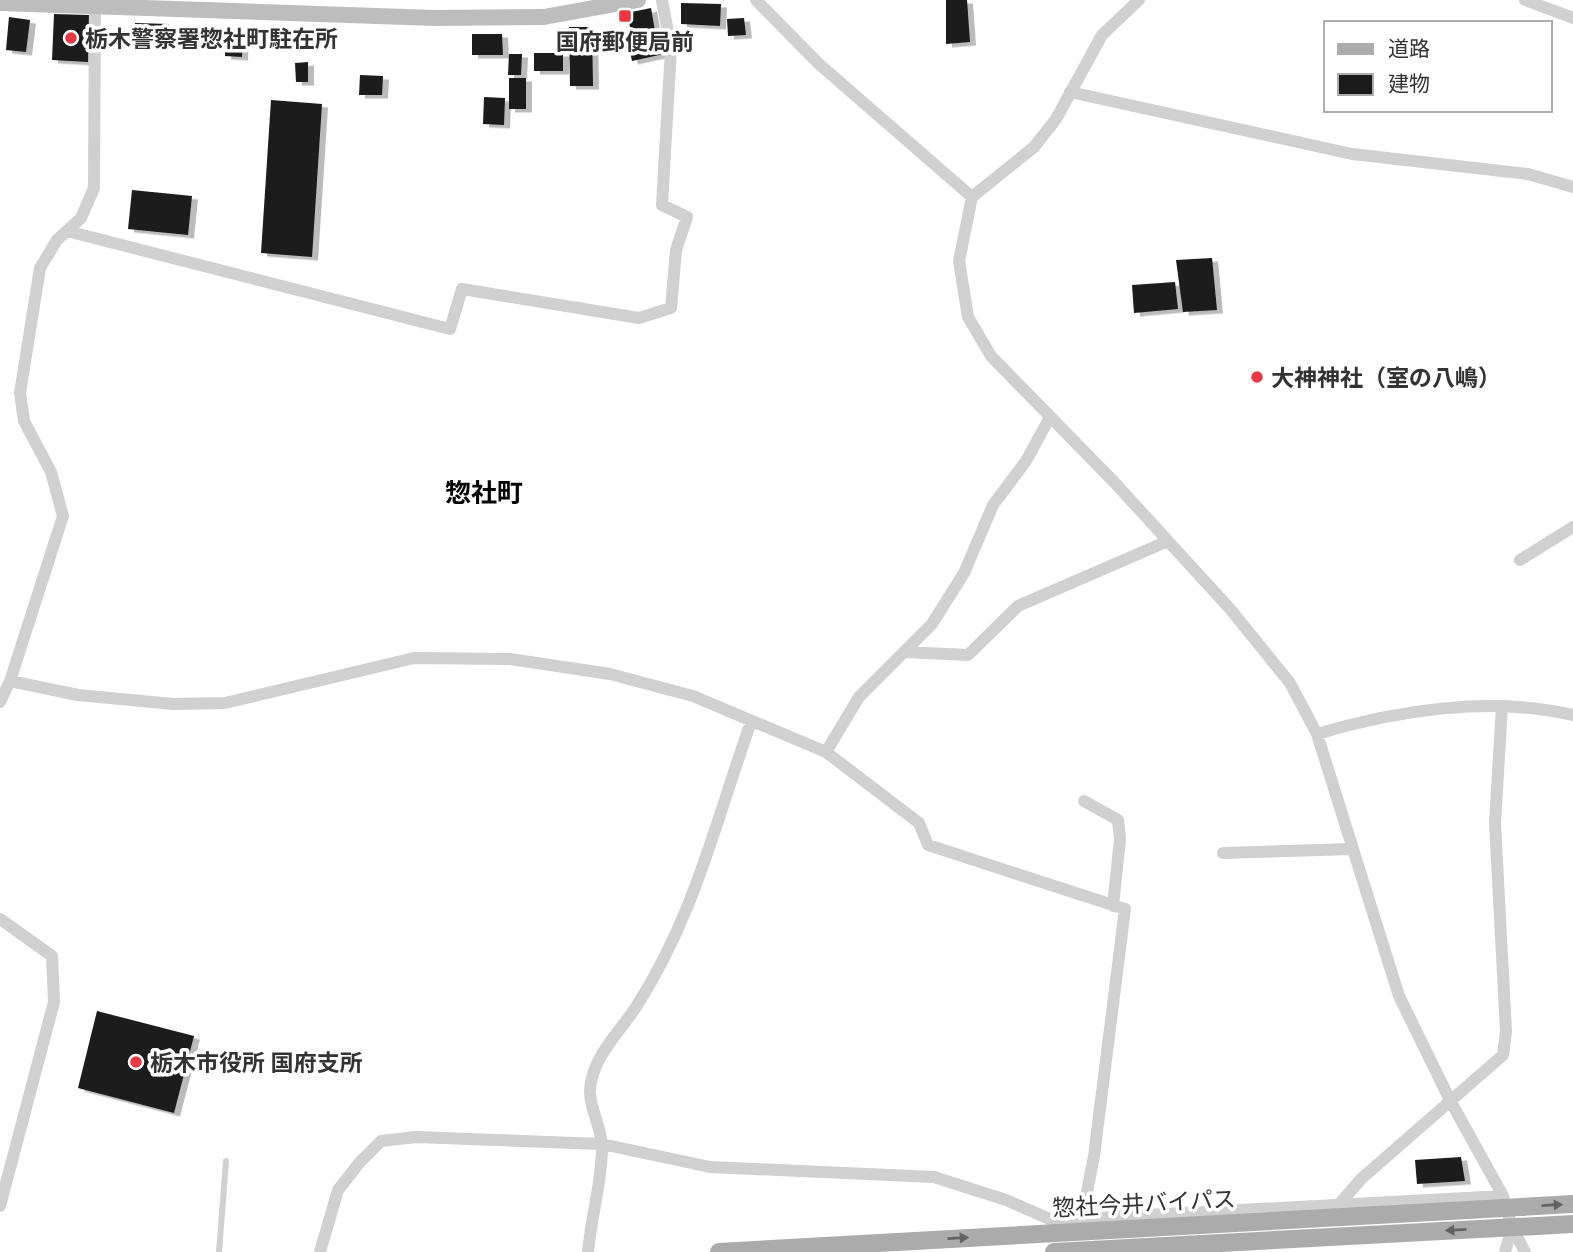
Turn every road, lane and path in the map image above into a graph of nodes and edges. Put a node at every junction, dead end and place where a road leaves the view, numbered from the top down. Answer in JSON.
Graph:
{"nodes":[{"id":1,"x":638,"y":0,"type":"edge"},
{"id":2,"x":662,"y":0,"type":"edge"},
{"id":3,"x":756,"y":0,"type":"edge"},
{"id":4,"x":1139,"y":0,"type":"edge"},
{"id":5,"x":1525,"y":0,"type":"edge"},
{"id":6,"x":0,"y":3,"type":"edge"},
{"id":7,"x":95,"y":3,"type":"edge"},
{"id":8,"x":252,"y":6,"type":"edge"},
{"id":9,"x":1573,"y":18,"type":"edge"},
{"id":10,"x":1070,"y":92,"type":"junction"},
{"id":11,"x":1573,"y":187,"type":"edge"},
{"id":12,"x":972,"y":197,"type":"junction"},
{"id":13,"x":67,"y":231,"type":"junction"},
{"id":14,"x":1050,"y":417,"type":"junction"},
{"id":15,"x":1573,"y":527,"type":"edge"},
{"id":16,"x":1168,"y":541,"type":"junction"},
{"id":17,"x":1520,"y":560,"type":"dead end"},
{"id":18,"x":905,"y":652,"type":"junction"},
{"id":19,"x":10,"y":681,"type":"junction"},
{"id":20,"x":0,"y":702,"type":"edge"},
{"id":21,"x":1502,"y":706,"type":"junction"},
{"id":22,"x":1573,"y":715,"type":"edge"},
{"id":23,"x":751,"y":722,"type":"junction"},
{"id":24,"x":1317,"y":734,"type":"junction"},
{"id":25,"x":826,"y":752,"type":"junction"},
{"id":26,"x":1084,"y":801,"type":"dead end"},
{"id":27,"x":1353,"y":849,"type":"junction"},
{"id":28,"x":1223,"y":853,"type":"dead end"},
{"id":29,"x":1113,"y":906,"type":"junction"},
{"id":30,"x":0,"y":919,"type":"edge"},
{"id":31,"x":1451,"y":1102,"type":"junction"},
{"id":32,"x":602,"y":1144,"type":"junction"},
{"id":33,"x":226,"y":1161,"type":"dead end"},
{"id":34,"x":1505,"y":1202,"type":"junction"},
{"id":35,"x":1573,"y":1205,"type":"edge"},
{"id":36,"x":0,"y":1206,"type":"edge"},
{"id":37,"x":1335,"y":1211,"type":"junction"},
{"id":38,"x":1082,"y":1218,"type":"junction"},
{"id":39,"x":1231,"y":1222,"type":"junction"},
{"id":40,"x":1573,"y":1224,"type":"edge"},
{"id":41,"x":1512,"y":1227,"type":"junction"},
{"id":42,"x":1219,"y":1247,"type":"edge"},
{"id":43,"x":219,"y":1252,"type":"edge"},
{"id":44,"x":320,"y":1252,"type":"edge"},
{"id":45,"x":588,"y":1252,"type":"edge"},
{"id":46,"x":719,"y":1252,"type":"edge"},
{"id":47,"x":1054,"y":1252,"type":"edge"},
{"id":48,"x":1505,"y":1252,"type":"edge"},
{"id":49,"x":1525,"y":1252,"type":"edge"}],
"edges":[{"from":1,"to":8,"type":"street"},
{"from":2,"to":13,"type":"street"},
{"from":3,"to":12,"type":"street"},
{"from":4,"to":10,"type":"street"},
{"from":5,"to":9,"type":"street"},
{"from":6,"to":7,"type":"street"},
{"from":7,"to":8,"type":"street"},
{"from":7,"to":13,"type":"street"},
{"from":10,"to":11,"type":"street"},
{"from":10,"to":12,"type":"street"},
{"from":12,"to":14,"type":"street"},
{"from":13,"to":19,"type":"street"},
{"from":14,"to":16,"type":"street"},
{"from":14,"to":18,"type":"street"},
{"from":15,"to":17,"type":"street"},
{"from":16,"to":18,"type":"street"},
{"from":16,"to":24,"type":"street"},
{"from":18,"to":25,"type":"street"},
{"from":19,"to":20,"type":"street"},
{"from":19,"to":23,"type":"street"},
{"from":21,"to":22,"type":"street"},
{"from":21,"to":24,"type":"street"},
{"from":21,"to":31,"type":"street"},
{"from":23,"to":25,"type":"street"},
{"from":23,"to":32,"type":"street"},
{"from":24,"to":27,"type":"street"},
{"from":25,"to":29,"type":"street"},
{"from":26,"to":29,"type":"street"},
{"from":27,"to":28,"type":"street"},
{"from":27,"to":31,"type":"street"},
{"from":29,"to":38,"type":"street"},
{"from":30,"to":36,"type":"street"},
{"from":31,"to":34,"type":"street"},
{"from":31,"to":37,"type":"street"},
{"from":32,"to":38,"type":"street"},
{"from":32,"to":44,"type":"street"},
{"from":32,"to":45,"type":"street"},
{"from":33,"to":43,"type":"lane"},
{"from":34,"to":35,"type":"main road","name":"惣社今井バイパス","one_way":true},
{"from":34,"to":37,"type":"main road","name":"惣社今井バイパス"},
{"from":34,"to":41,"type":"street"},
{"from":37,"to":38,"type":"street"},
{"from":37,"to":39,"type":"main road","name":"惣社今井バイパス"},
{"from":39,"to":42,"type":"street"},
{"from":46,"to":39,"type":"main road","name":"惣社今井バイパス","one_way":true},
{"from":40,"to":41,"type":"main road","name":"惣社今井バイパス"},
{"from":41,"to":42,"type":"main road","name":"惣社今井バイパス","one_way":true},
{"from":41,"to":48,"type":"street"},
{"from":41,"to":49,"type":"street"},
{"from":42,"to":47,"type":"main road","name":"惣社今井バイパス"}]}
